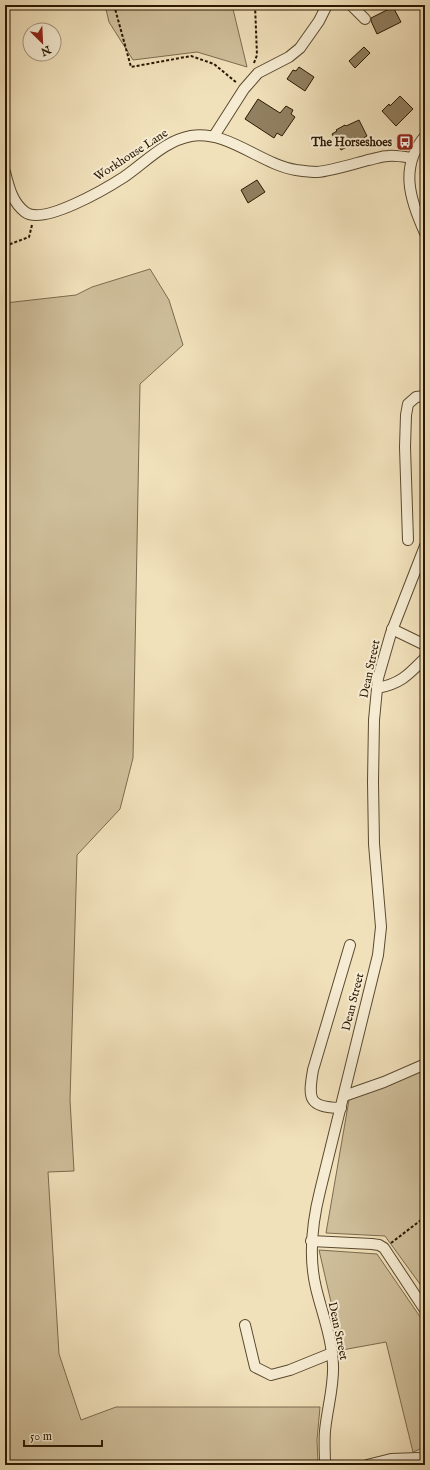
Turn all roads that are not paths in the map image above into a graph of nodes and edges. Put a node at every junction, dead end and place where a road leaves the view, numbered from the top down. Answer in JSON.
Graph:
{"nodes":[{"id":1,"x":327,"y":5,"type":"edge"},
{"id":2,"x":351,"y":5,"type":"edge"},
{"id":3,"x":365,"y":19,"type":"dead end"},
{"id":4,"x":214,"y":136,"type":"junction"},
{"id":5,"x":425,"y":136,"type":"edge"},
{"id":6,"x":412,"y":158,"type":"junction"},
{"id":7,"x":5,"y":172,"type":"edge"},
{"id":8,"x":425,"y":233,"type":"edge"},
{"id":9,"x":425,"y":396,"type":"edge"},
{"id":10,"x":408,"y":540,"type":"dead end"},
{"id":11,"x":425,"y":546,"type":"edge"},
{"id":12,"x":392,"y":629,"type":"junction"},
{"id":13,"x":425,"y":645,"type":"edge"},
{"id":14,"x":425,"y":658,"type":"edge"},
{"id":15,"x":377,"y":688,"type":"junction"},
{"id":16,"x":350,"y":945,"type":"dead end"},
{"id":17,"x":423,"y":1065,"type":"dead end"},
{"id":18,"x":344,"y":1096,"type":"junction"},
{"id":19,"x":341,"y":1108,"type":"junction"},
{"id":20,"x":311,"y":1241,"type":"junction"},
{"id":21,"x":425,"y":1310,"type":"edge"},
{"id":22,"x":245,"y":1325,"type":"dead end"},
{"id":23,"x":332,"y":1353,"type":"junction"},
{"id":24,"x":418,"y":1458,"type":"dead end"},
{"id":25,"x":325,"y":1465,"type":"edge"},
{"id":26,"x":367,"y":1465,"type":"edge"}],
"edges":[{"from":1,"to":4,"type":"street"},
{"from":2,"to":3,"type":"street"},
{"from":4,"to":6,"type":"street","name":"Workhouse Lane"},
{"from":4,"to":7,"type":"street","name":"Workhouse Lane"},
{"from":5,"to":6,"type":"street"},
{"from":6,"to":8,"type":"street"},
{"from":9,"to":10,"type":"street"},
{"from":11,"to":12,"type":"street","name":"Dean Street"},
{"from":12,"to":13,"type":"street"},
{"from":12,"to":15,"type":"street","name":"Dean Street"},
{"from":14,"to":15,"type":"street"},
{"from":15,"to":18,"type":"street","name":"Dean Street"},
{"from":16,"to":19,"type":"street"},
{"from":17,"to":18,"type":"street"},
{"from":18,"to":19,"type":"street","name":"Dean Street"},
{"from":19,"to":20,"type":"street","name":"Dean Street"},
{"from":20,"to":21,"type":"street"},
{"from":20,"to":23,"type":"street","name":"Dean Street"},
{"from":22,"to":23,"type":"street"},
{"from":23,"to":25,"type":"street","name":"Dean Street"},
{"from":24,"to":26,"type":"street"}]}
